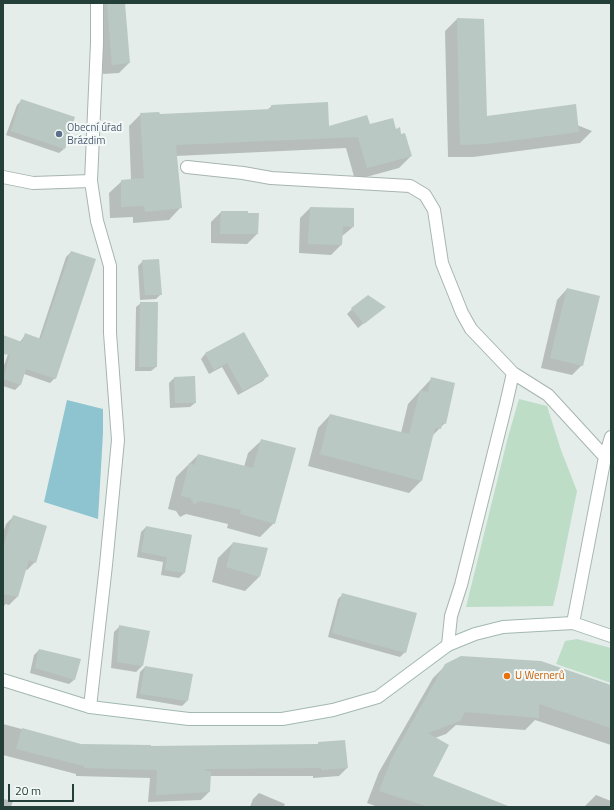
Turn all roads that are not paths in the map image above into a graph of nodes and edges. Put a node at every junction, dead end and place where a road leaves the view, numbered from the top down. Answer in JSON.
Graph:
{"nodes":[{"id":1,"x":97,"y":3,"type":"edge"},
{"id":2,"x":187,"y":167,"type":"dead end"},
{"id":3,"x":3,"y":177,"type":"edge"},
{"id":4,"x":91,"y":181,"type":"junction"},
{"id":5,"x":513,"y":372,"type":"junction"},
{"id":6,"x":611,"y":437,"type":"edge"},
{"id":7,"x":605,"y":457,"type":"junction"},
{"id":8,"x":573,"y":623,"type":"junction"},
{"id":9,"x":611,"y":636,"type":"edge"},
{"id":10,"x":448,"y":645,"type":"junction"},
{"id":11,"x":3,"y":680,"type":"edge"},
{"id":12,"x":90,"y":707,"type":"junction"}],
"edges":[{"from":1,"to":4,"type":"street"},
{"from":2,"to":5,"type":"street"},
{"from":3,"to":4,"type":"street"},
{"from":4,"to":12,"type":"street"},
{"from":5,"to":7,"type":"street"},
{"from":5,"to":10,"type":"street"},
{"from":6,"to":7,"type":"street"},
{"from":7,"to":8,"type":"street"},
{"from":8,"to":9,"type":"street"},
{"from":8,"to":10,"type":"street"},
{"from":10,"to":12,"type":"street"},
{"from":11,"to":12,"type":"street"}]}
